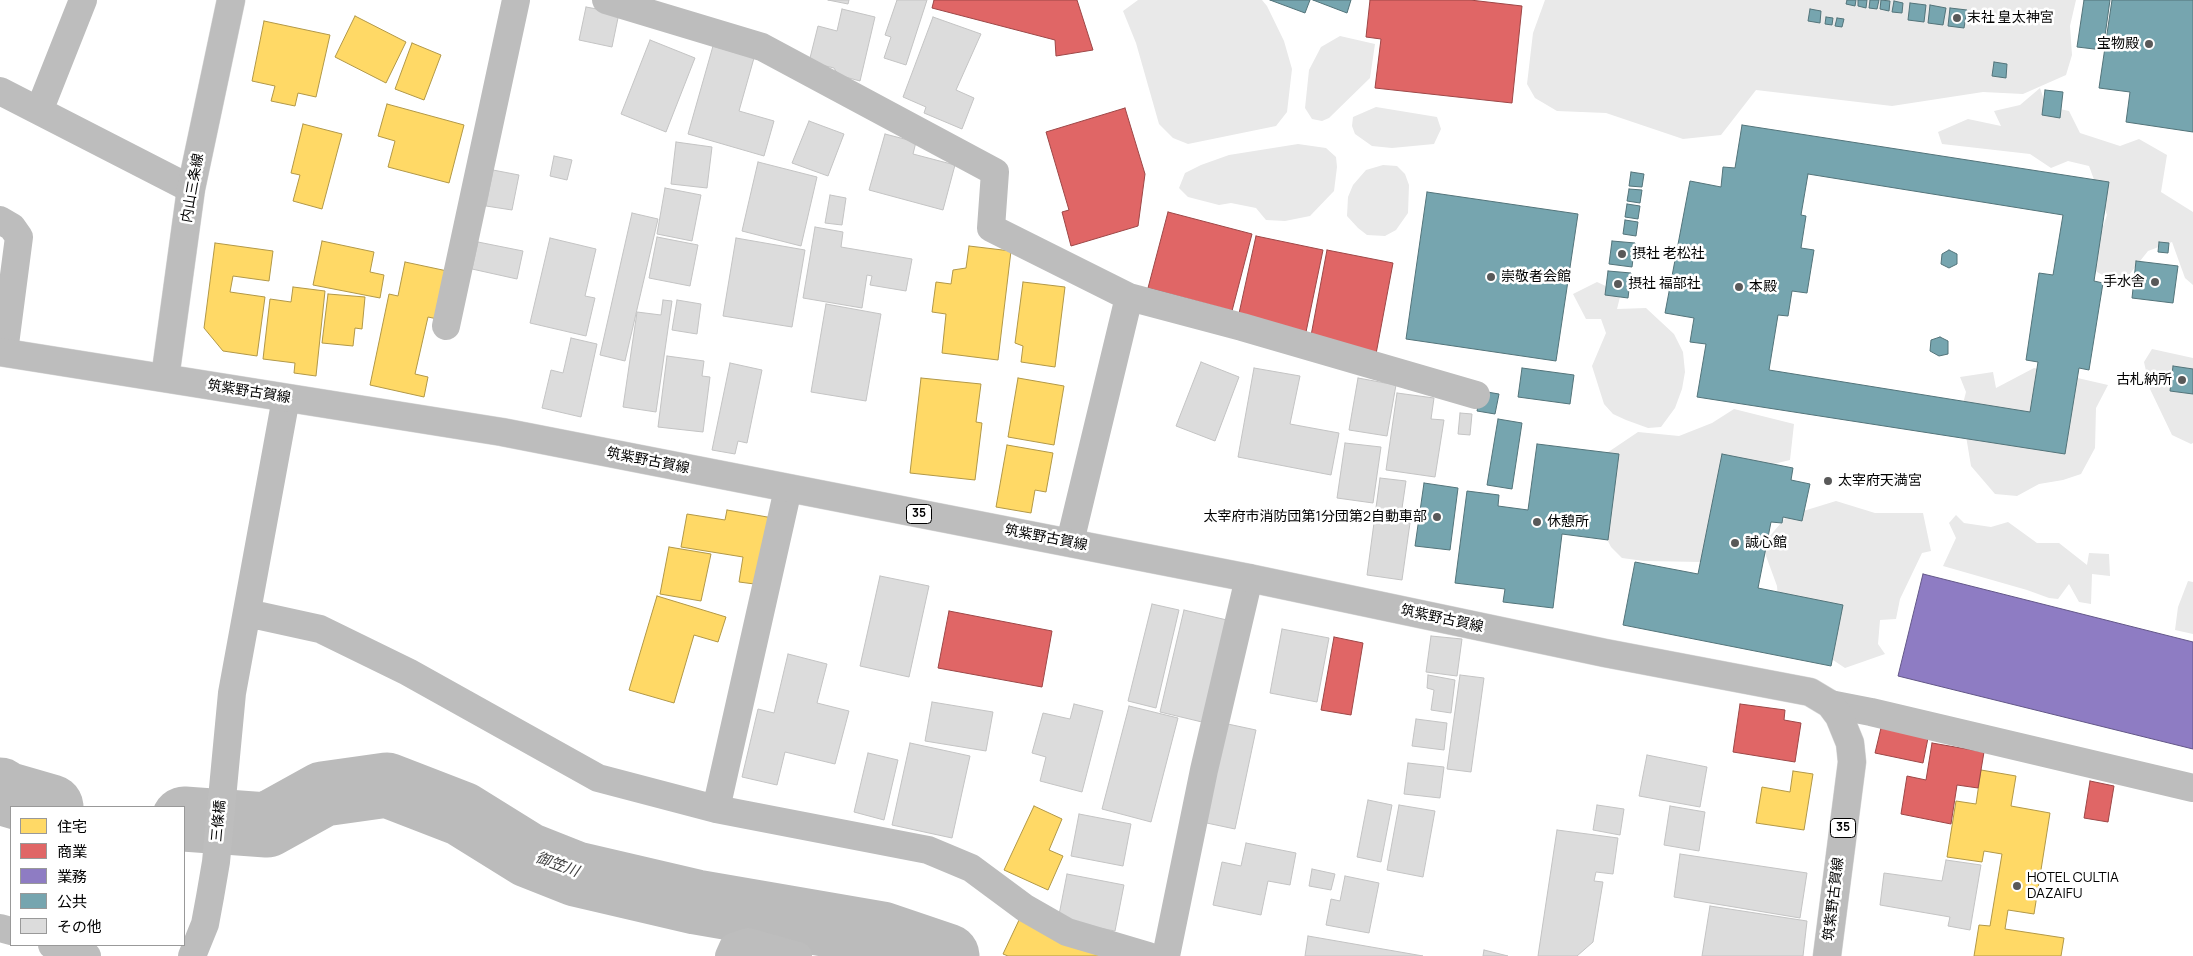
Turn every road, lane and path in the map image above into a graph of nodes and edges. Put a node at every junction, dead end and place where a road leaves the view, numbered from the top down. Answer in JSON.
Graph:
{"nodes":[{"id":1,"x":83,"y":0,"type":"edge"},
{"id":2,"x":231,"y":0,"type":"edge"},
{"id":3,"x":516,"y":0,"type":"edge"},
{"id":4,"x":606,"y":0,"type":"edge"},
{"id":5,"x":0,"y":91,"type":"edge"},
{"id":6,"x":40,"y":111,"type":"junction"},
{"id":7,"x":191,"y":189,"type":"junction"},
{"id":8,"x":0,"y":220,"type":"edge"},
{"id":9,"x":1129,"y":297,"type":"junction"},
{"id":10,"x":446,"y":326,"type":"dead end"},
{"id":11,"x":2,"y":352,"type":"edge"},
{"id":12,"x":165,"y":378,"type":"junction"},
{"id":13,"x":1476,"y":395,"type":"dead end"},
{"id":14,"x":286,"y":398,"type":"junction"},
{"id":15,"x":788,"y":489,"type":"junction"},
{"id":16,"x":1070,"y":542,"type":"junction"},
{"id":17,"x":1249,"y":578,"type":"junction"},
{"id":18,"x":247,"y":613,"type":"junction"},
{"id":19,"x":1830,"y":704,"type":"junction"},
{"id":20,"x":2193,"y":788,"type":"edge"},
{"id":21,"x":716,"y":809,"type":"junction"},
{"id":22,"x":55,"y":946,"type":"edge"},
{"id":23,"x":87,"y":956,"type":"edge"},
{"id":24,"x":192,"y":956,"type":"edge"},
{"id":25,"x":729,"y":956,"type":"edge"},
{"id":26,"x":798,"y":956,"type":"edge"},
{"id":27,"x":1148,"y":956,"type":"edge"},
{"id":28,"x":1166,"y":956,"type":"edge"},
{"id":29,"x":1827,"y":956,"type":"edge"}],
"edges":[{"from":1,"to":6,"type":"main road"},
{"from":2,"to":7,"type":"main road","name":"内山三条線"},
{"from":3,"to":10,"type":"main road"},
{"from":4,"to":9,"type":"main road"},
{"from":5,"to":6,"type":"main road"},
{"from":6,"to":7,"type":"main road"},
{"from":7,"to":12,"type":"main road","name":"内山三条線"},
{"from":8,"to":11,"type":"main road"},
{"from":9,"to":13,"type":"main road"},
{"from":9,"to":16,"type":"main road"},
{"from":11,"to":12,"type":"main road","name":"筑紫野古賀線","number":"35"},
{"from":12,"to":14,"type":"main road","name":"筑紫野古賀線","number":"35"},
{"from":14,"to":15,"type":"main road","name":"筑紫野古賀線","number":"35"},
{"from":14,"to":18,"type":"main road","name":"三條橋"},
{"from":15,"to":16,"type":"main road","name":"筑紫野古賀線","number":"35"},
{"from":15,"to":21,"type":"main road"},
{"from":16,"to":17,"type":"main road","name":"筑紫野古賀線","number":"35"},
{"from":17,"to":19,"type":"main road","name":"筑紫野古賀線","number":"35"},
{"from":17,"to":28,"type":"main road"},
{"from":18,"to":21,"type":"main road"},
{"from":18,"to":24,"type":"main road","name":"三條橋"},
{"from":19,"to":20,"type":"main road"},
{"from":19,"to":29,"type":"main road","name":"筑紫野古賀線","number":"35"},
{"from":21,"to":27,"type":"main road"},
{"from":22,"to":23,"type":"main road"},
{"from":25,"to":26,"type":"main road"}]}
